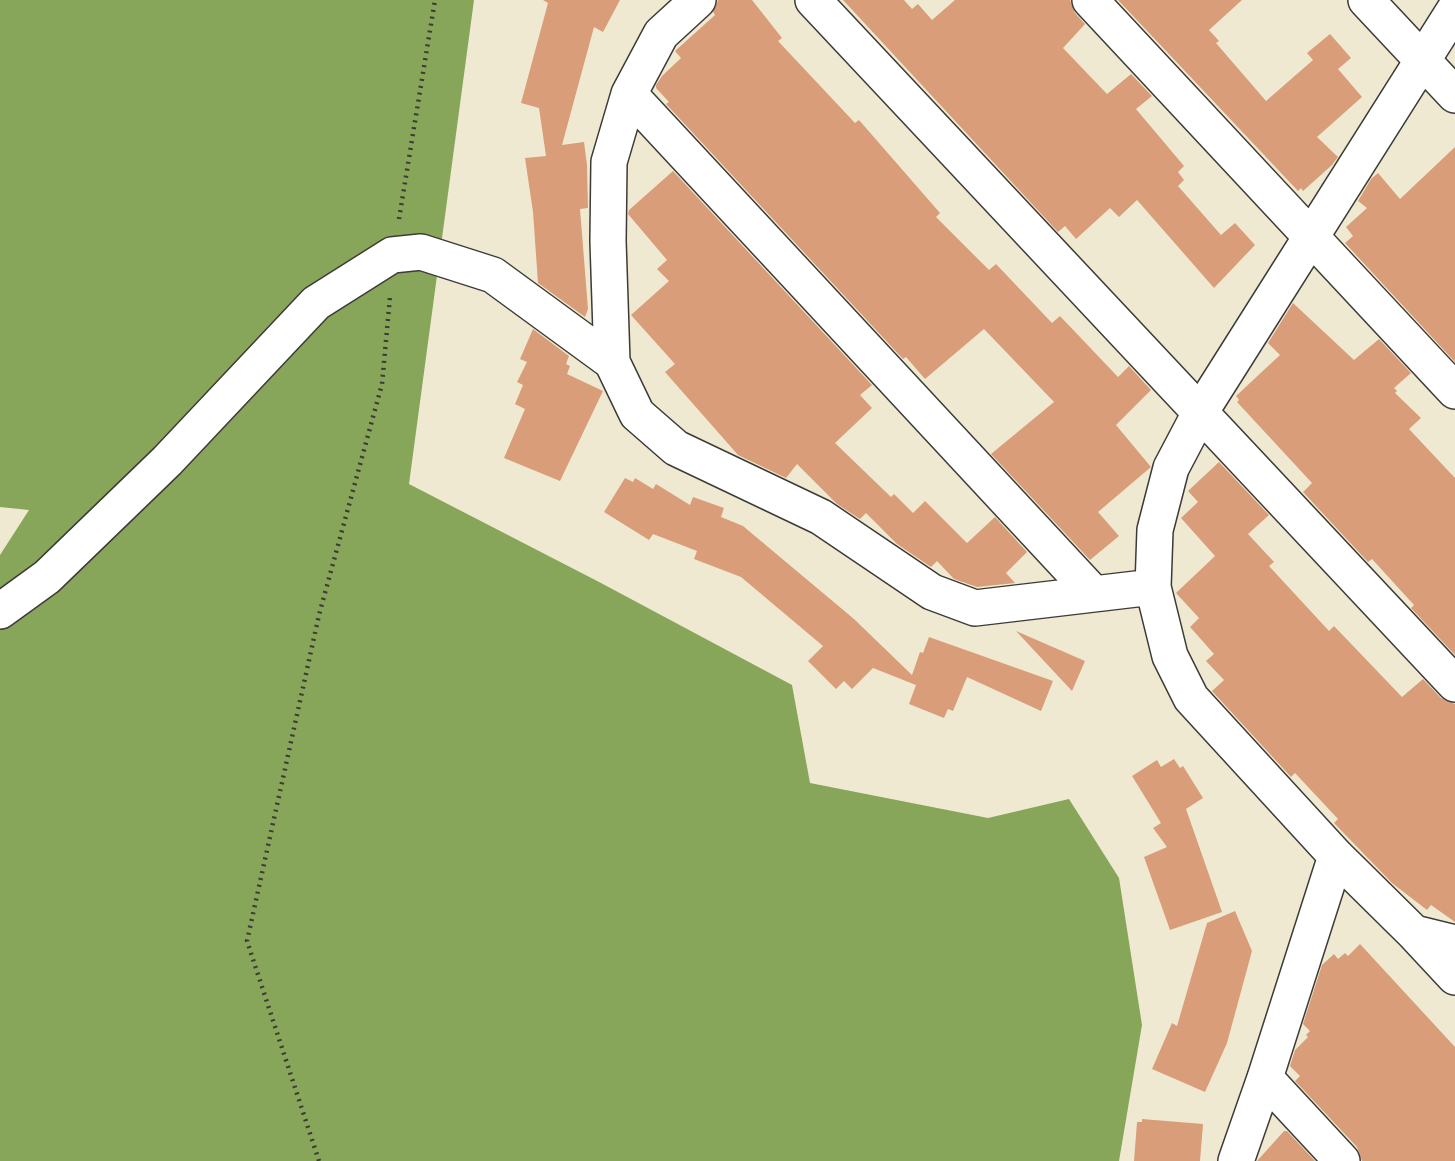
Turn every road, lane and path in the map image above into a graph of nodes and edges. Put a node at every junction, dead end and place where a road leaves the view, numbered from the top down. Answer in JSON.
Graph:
{"nodes":[{"id":1,"x":435,"y":0,"type":"edge"},
{"id":2,"x":698,"y":0,"type":"edge"},
{"id":3,"x":813,"y":0,"type":"edge"},
{"id":4,"x":1090,"y":0,"type":"edge"},
{"id":5,"x":1366,"y":0,"type":"edge"},
{"id":6,"x":1455,"y":9,"type":"edge"},
{"id":7,"x":1422,"y":59,"type":"junction"},
{"id":8,"x":629,"y":94,"type":"junction"},
{"id":9,"x":1455,"y":94,"type":"edge"},
{"id":10,"x":1311,"y":237,"type":"junction"},
{"id":11,"x":393,"y":255,"type":"junction"},
{"id":12,"x":612,"y":362,"type":"junction"},
{"id":13,"x":1455,"y":391,"type":"edge"},
{"id":14,"x":1201,"y":411,"type":"junction"},
{"id":15,"x":1153,"y":587,"type":"junction"},
{"id":16,"x":1093,"y":593,"type":"junction"},
{"id":17,"x":0,"y":611,"type":"edge"},
{"id":18,"x":1455,"y":684,"type":"edge"},
{"id":19,"x":1336,"y":856,"type":"junction"},
{"id":20,"x":1414,"y":933,"type":"junction"},
{"id":21,"x":1455,"y":943,"type":"edge"},
{"id":22,"x":1455,"y":977,"type":"edge"},
{"id":23,"x":1265,"y":1078,"type":"junction"},
{"id":24,"x":319,"y":1161,"type":"edge"},
{"id":25,"x":1236,"y":1161,"type":"edge"},
{"id":26,"x":1342,"y":1161,"type":"edge"}],
"edges":[{"from":1,"to":11,"type":"path"},
{"from":2,"to":8,"type":"street"},
{"from":3,"to":14,"type":"street"},
{"from":4,"to":10,"type":"street"},
{"from":5,"to":7,"type":"street"},
{"from":6,"to":7,"type":"street"},
{"from":7,"to":9,"type":"street"},
{"from":7,"to":10,"type":"street"},
{"from":8,"to":12,"type":"street"},
{"from":8,"to":16,"type":"street"},
{"from":10,"to":13,"type":"street"},
{"from":10,"to":14,"type":"street"},
{"from":11,"to":12,"type":"street"},
{"from":11,"to":17,"type":"street"},
{"from":11,"to":24,"type":"path"},
{"from":12,"to":16,"type":"street"},
{"from":14,"to":15,"type":"street"},
{"from":14,"to":18,"type":"street"},
{"from":15,"to":16,"type":"street"},
{"from":15,"to":19,"type":"street"},
{"from":19,"to":20,"type":"street"},
{"from":19,"to":23,"type":"street"},
{"from":20,"to":21,"type":"street"},
{"from":20,"to":22,"type":"street"},
{"from":23,"to":25,"type":"street"},
{"from":23,"to":26,"type":"street"}]}
